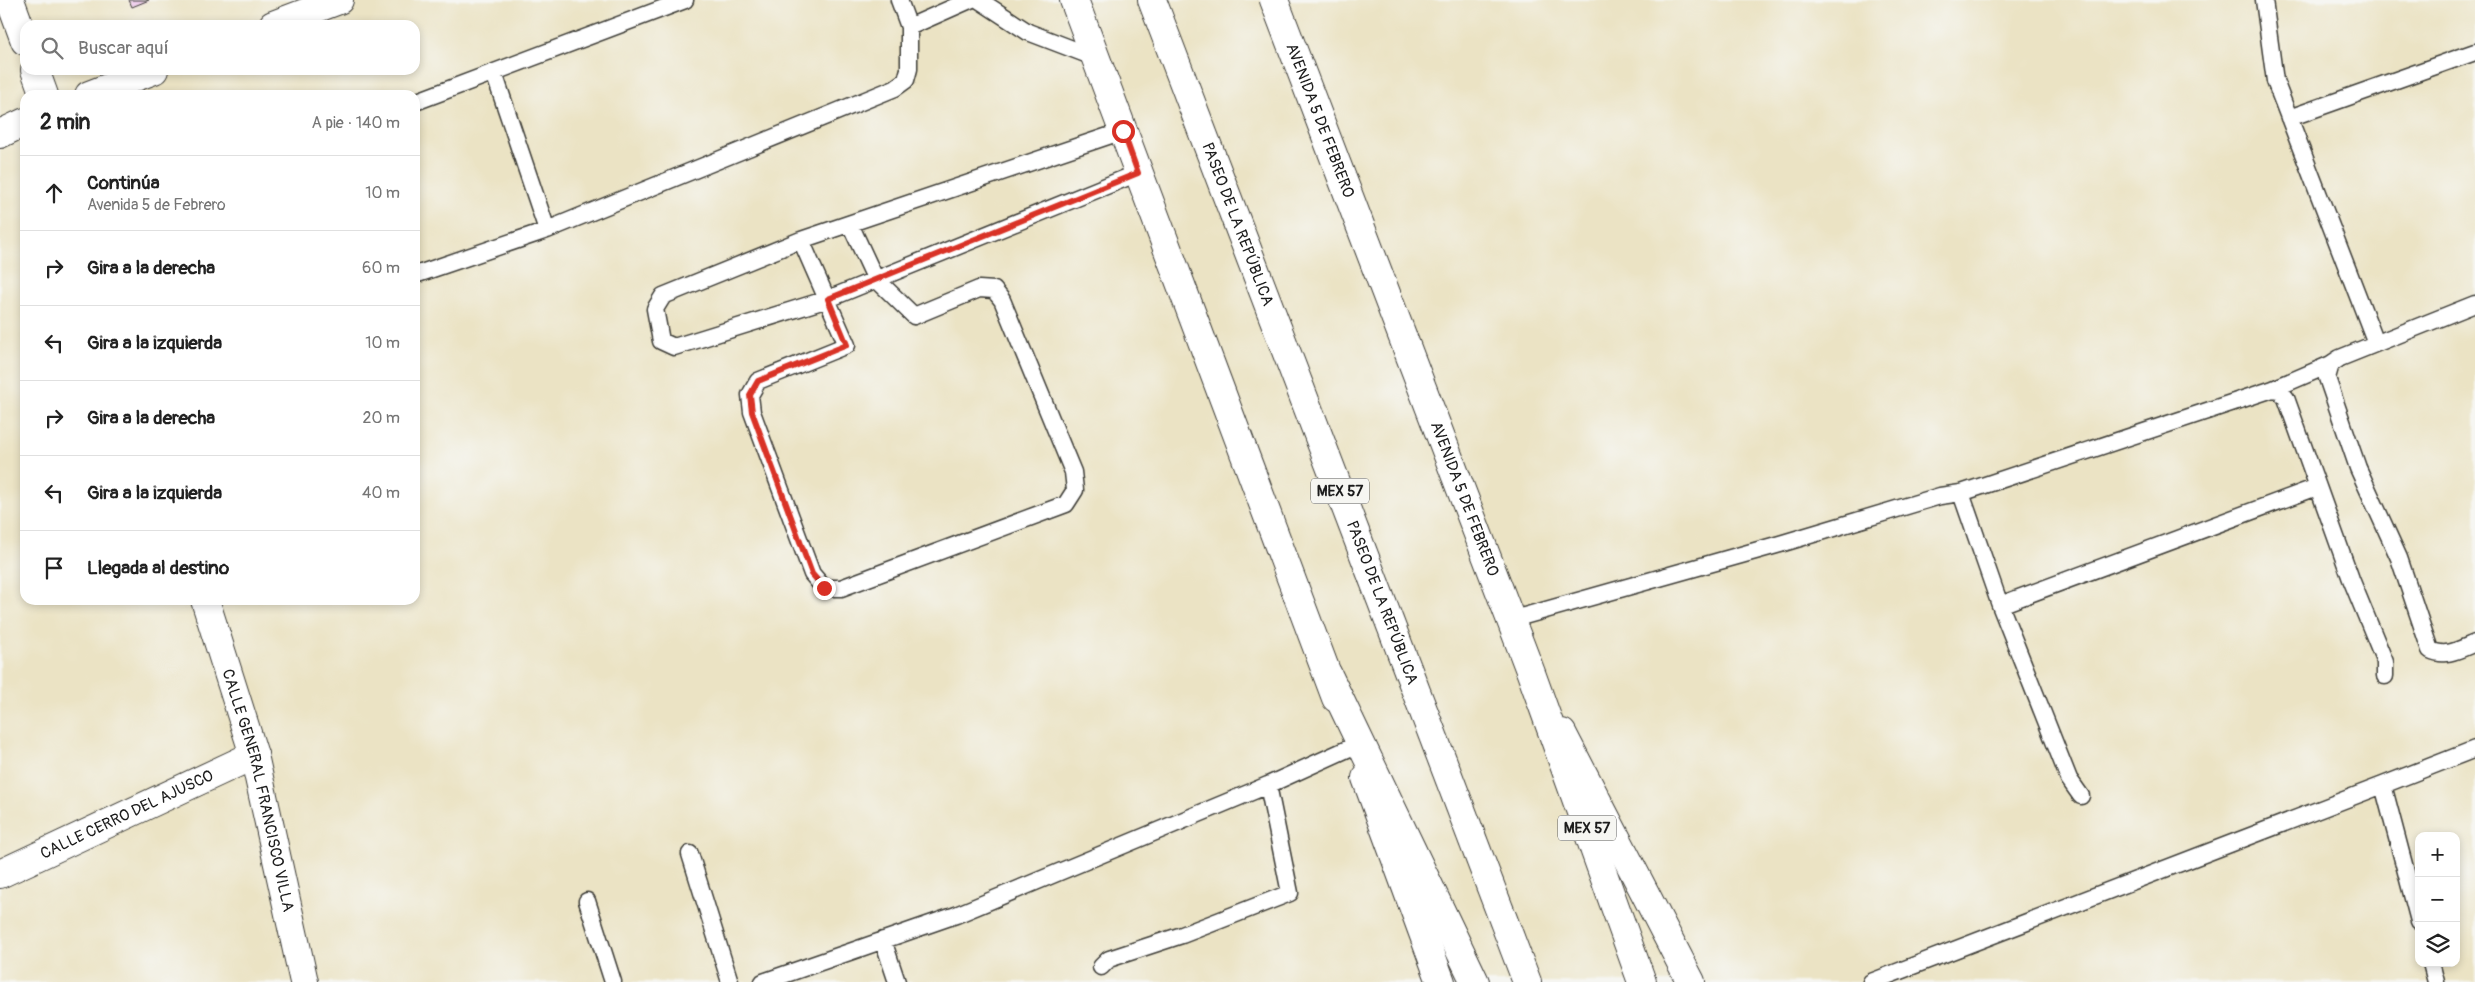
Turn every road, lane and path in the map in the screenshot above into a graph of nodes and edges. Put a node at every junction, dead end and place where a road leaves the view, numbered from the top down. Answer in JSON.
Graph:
{"nodes":[{"id":1,"x":10,"y":0,"type":"edge"},
{"id":2,"x":339,"y":0,"type":"edge"},
{"id":3,"x":685,"y":0,"type":"edge"},
{"id":4,"x":899,"y":0,"type":"edge"},
{"id":5,"x":970,"y":0,"type":"edge"},
{"id":6,"x":979,"y":0,"type":"edge"},
{"id":7,"x":1074,"y":0,"type":"edge"},
{"id":8,"x":1152,"y":0,"type":"edge"},
{"id":9,"x":1264,"y":0,"type":"edge"},
{"id":10,"x":2264,"y":0,"type":"edge"},
{"id":11,"x":1279,"y":12,"type":"edge"},
{"id":12,"x":286,"y":20,"type":"edge"},
{"id":13,"x":20,"y":27,"type":"edge"},
{"id":14,"x":909,"y":27,"type":"junction"},
{"id":15,"x":2475,"y":52,"type":"edge"},
{"id":16,"x":1096,"y":58,"type":"junction"},
{"id":17,"x":494,"y":73,"type":"junction"},
{"id":18,"x":37,"y":75,"type":"edge"},
{"id":19,"x":141,"y":75,"type":"edge"},
{"id":20,"x":42,"y":90,"type":"edge"},
{"id":21,"x":101,"y":90,"type":"edge"},
{"id":22,"x":420,"y":100,"type":"edge"},
{"id":23,"x":2289,"y":118,"type":"junction"},
{"id":24,"x":20,"y":124,"type":"edge"},
{"id":25,"x":1123,"y":131,"type":"junction"},
{"id":26,"x":0,"y":134,"type":"edge"},
{"id":27,"x":1138,"y":173,"type":"junction"},
{"id":28,"x":850,"y":224,"type":"junction"},
{"id":29,"x":548,"y":230,"type":"junction"},
{"id":30,"x":801,"y":240,"type":"junction"},
{"id":31,"x":420,"y":273,"type":"edge"},
{"id":32,"x":875,"y":278,"type":"junction"},
{"id":33,"x":828,"y":299,"type":"junction"},
{"id":34,"x":2475,"y":304,"type":"edge"},
{"id":35,"x":2376,"y":344,"type":"junction"},
{"id":36,"x":2331,"y":364,"type":"junction"},
{"id":37,"x":2273,"y":389,"type":"junction"},
{"id":38,"x":2317,"y":488,"type":"junction"},
{"id":39,"x":1961,"y":493,"type":"junction"},
{"id":40,"x":207,"y":605,"type":"edge"},
{"id":41,"x":2000,"y":605,"type":"junction"},
{"id":42,"x":1510,"y":620,"type":"junction"},
{"id":43,"x":2475,"y":643,"type":"edge"},
{"id":44,"x":1531,"y":673,"type":"junction"},
{"id":45,"x":1328,"y":675,"type":"junction"},
{"id":46,"x":2385,"y":676,"type":"dead end"},
{"id":47,"x":1354,"y":746,"type":"junction"},
{"id":48,"x":2475,"y":750,"type":"edge"},
{"id":49,"x":254,"y":754,"type":"junction"},
{"id":50,"x":1268,"y":785,"type":"junction"},
{"id":51,"x":2383,"y":785,"type":"junction"},
{"id":52,"x":2081,"y":796,"type":"dead end"},
{"id":53,"x":690,"y":854,"type":"dead end"},
{"id":54,"x":0,"y":874,"type":"edge"},
{"id":55,"x":587,"y":901,"type":"dead end"},
{"id":56,"x":2415,"y":906,"type":"edge"},
{"id":57,"x":883,"y":940,"type":"junction"},
{"id":58,"x":1101,"y":967,"type":"dead end"},
{"id":59,"x":2432,"y":967,"type":"edge"},
{"id":60,"x":304,"y":982,"type":"edge"},
{"id":61,"x":614,"y":982,"type":"edge"},
{"id":62,"x":730,"y":982,"type":"edge"},
{"id":63,"x":763,"y":982,"type":"edge"},
{"id":64,"x":897,"y":982,"type":"edge"},
{"id":65,"x":1441,"y":982,"type":"edge"},
{"id":66,"x":1475,"y":982,"type":"edge"},
{"id":67,"x":1527,"y":982,"type":"edge"},
{"id":68,"x":1642,"y":982,"type":"edge"},
{"id":69,"x":1691,"y":982,"type":"edge"},
{"id":70,"x":1871,"y":982,"type":"edge"},
{"id":71,"x":2436,"y":982,"type":"edge"}],
"edges":[{"from":1,"to":13,"type":"main road"},
{"from":2,"to":12,"type":"main road"},
{"from":3,"to":17,"type":"lane"},
{"from":4,"to":14,"type":"lane"},
{"from":5,"to":14,"type":"lane"},
{"from":6,"to":16,"type":"lane"},
{"from":7,"to":16,"type":"main road"},
{"from":8,"to":67,"type":"main road","name":"PASEO DE LA REPÚBLICA","number":"MEX 57"},
{"from":9,"to":11,"type":"main road","name":"AVENIDA 5 DE FEBRERO"},
{"from":10,"to":23,"type":"lane"},
{"from":11,"to":42,"type":"main road","name":"AVENIDA 5 DE FEBRERO","number":"MEX 57"},
{"from":14,"to":29,"type":"lane"},
{"from":15,"to":23,"type":"lane"},
{"from":16,"to":25,"type":"main road"},
{"from":17,"to":22,"type":"lane"},
{"from":17,"to":29,"type":"lane"},
{"from":18,"to":20,"type":"main road"},
{"from":19,"to":21,"type":"main road"},
{"from":23,"to":35,"type":"lane"},
{"from":24,"to":26,"type":"main road"},
{"from":25,"to":27,"type":"main road"},
{"from":25,"to":28,"type":"lane"},
{"from":27,"to":32,"type":"lane"},
{"from":27,"to":45,"type":"main road"},
{"from":28,"to":30,"type":"lane"},
{"from":28,"to":32,"type":"lane"},
{"from":29,"to":31,"type":"lane"},
{"from":30,"to":33,"type":"lane"},
{"from":30,"to":33,"type":"lane"},
{"from":32,"to":33,"type":"lane"},
{"from":32,"to":33,"type":"lane"},
{"from":34,"to":35,"type":"lane"},
{"from":35,"to":36,"type":"lane"},
{"from":36,"to":37,"type":"lane"},
{"from":36,"to":43,"type":"lane"},
{"from":37,"to":38,"type":"lane"},
{"from":37,"to":39,"type":"lane"},
{"from":38,"to":41,"type":"lane"},
{"from":38,"to":46,"type":"lane"},
{"from":39,"to":41,"type":"lane"},
{"from":39,"to":42,"type":"lane"},
{"from":40,"to":49,"type":"main road","name":"CALLE GENERAL FRANCISCO VILLA"},
{"from":41,"to":52,"type":"lane"},
{"from":42,"to":44,"type":"main road","name":"AVENIDA 5 DE FEBRERO","number":"MEX 57"},
{"from":44,"to":68,"type":"main road","number":"MEX 57"},
{"from":44,"to":69,"type":"main road","name":"AVENIDA 5 DE FEBRERO"},
{"from":45,"to":47,"type":"main road"},
{"from":45,"to":66,"type":"main road"},
{"from":47,"to":50,"type":"lane"},
{"from":47,"to":65,"type":"main road"},
{"from":48,"to":51,"type":"lane"},
{"from":49,"to":54,"type":"main road","name":"CALLE CERRO DEL AJUSCO"},
{"from":49,"to":60,"type":"main road","name":"CALLE GENERAL FRANCISCO VILLA"},
{"from":50,"to":57,"type":"lane"},
{"from":50,"to":58,"type":"lane"},
{"from":51,"to":56,"type":"lane"},
{"from":51,"to":70,"type":"lane"},
{"from":53,"to":62,"type":"lane"},
{"from":55,"to":61,"type":"lane"},
{"from":57,"to":63,"type":"lane"},
{"from":57,"to":64,"type":"lane"},
{"from":59,"to":71,"type":"lane"}]}
